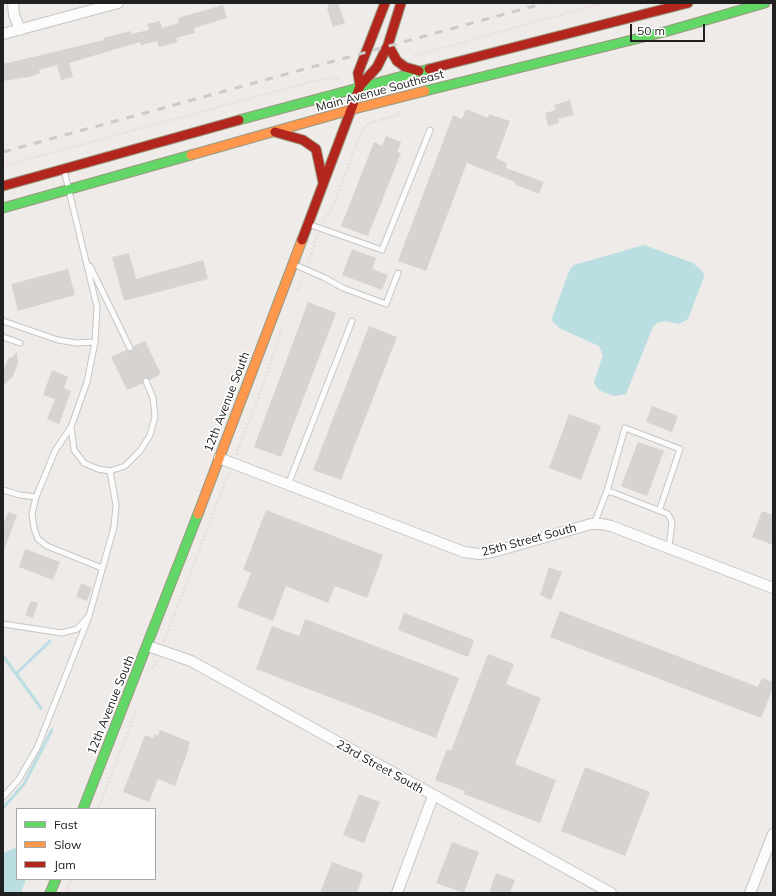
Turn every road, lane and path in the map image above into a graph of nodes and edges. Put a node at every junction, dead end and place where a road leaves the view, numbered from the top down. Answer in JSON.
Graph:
{"nodes":[{"id":1,"x":13,"y":3,"type":"edge"},
{"id":2,"x":118,"y":3,"type":"edge"},
{"id":3,"x":386,"y":3,"type":"edge"},
{"id":4,"x":401,"y":3,"type":"edge"},
{"id":5,"x":603,"y":3,"type":"edge"},
{"id":6,"x":688,"y":3,"type":"edge"},
{"id":7,"x":765,"y":3,"type":"edge"},
{"id":8,"x":20,"y":30,"type":"junction"},
{"id":9,"x":3,"y":34,"type":"edge"},
{"id":10,"x":388,"y":44,"type":"junction"},
{"id":11,"x":412,"y":56,"type":"dead end"},
{"id":12,"x":419,"y":71,"type":"junction"},
{"id":13,"x":345,"y":78,"type":"dead end"},
{"id":14,"x":360,"y":86,"type":"junction"},
{"id":15,"x":350,"y":110,"type":"junction"},
{"id":16,"x":400,"y":114,"type":"dead end"},
{"id":17,"x":430,"y":130,"type":"dead end"},
{"id":18,"x":274,"y":132,"type":"junction"},
{"id":19,"x":3,"y":166,"type":"edge"},
{"id":20,"x":64,"y":169,"type":"junction"},
{"id":21,"x":323,"y":182,"type":"junction"},
{"id":22,"x":3,"y":186,"type":"edge"},
{"id":23,"x":69,"y":190,"type":"junction"},
{"id":24,"x":3,"y":208,"type":"edge"},
{"id":25,"x":307,"y":224,"type":"junction"},
{"id":26,"x":320,"y":228,"type":"junction"},
{"id":27,"x":87,"y":261,"type":"junction"},
{"id":28,"x":292,"y":264,"type":"junction"},
{"id":29,"x":305,"y":269,"type":"junction"},
{"id":30,"x":398,"y":273,"type":"dead end"},
{"id":31,"x":296,"y":291,"type":"dead end"},
{"id":32,"x":3,"y":321,"type":"edge"},
{"id":33,"x":352,"y":321,"type":"dead end"},
{"id":34,"x":283,"y":327,"type":"dead end"},
{"id":35,"x":3,"y":337,"type":"edge"},
{"id":36,"x":95,"y":342,"type":"junction"},
{"id":37,"x":20,"y":343,"type":"dead end"},
{"id":38,"x":130,"y":348,"type":"dead end"},
{"id":39,"x":146,"y":381,"type":"dead end"},
{"id":40,"x":71,"y":427,"type":"junction"},
{"id":41,"x":219,"y":458,"type":"junction"},
{"id":42,"x":233,"y":463,"type":"junction"},
{"id":43,"x":110,"y":471,"type":"junction"},
{"id":44,"x":288,"y":485,"type":"junction"},
{"id":45,"x":3,"y":490,"type":"edge"},
{"id":46,"x":607,"y":492,"type":"junction"},
{"id":47,"x":36,"y":497,"type":"junction"},
{"id":48,"x":659,"y":511,"type":"junction"},
{"id":49,"x":594,"y":524,"type":"junction"},
{"id":50,"x":669,"y":548,"type":"junction"},
{"id":51,"x":102,"y":568,"type":"junction"},
{"id":52,"x":773,"y":588,"type":"edge"},
{"id":53,"x":89,"y":616,"type":"junction"},
{"id":54,"x":3,"y":624,"type":"edge"},
{"id":55,"x":148,"y":646,"type":"junction"},
{"id":56,"x":161,"y":650,"type":"junction"},
{"id":57,"x":152,"y":671,"type":"dead end"},
{"id":58,"x":138,"y":707,"type":"dead end"},
{"id":59,"x":433,"y":796,"type":"junction"},
{"id":60,"x":3,"y":797,"type":"edge"},
{"id":61,"x":83,"y":808,"type":"edge"},
{"id":62,"x":98,"y":808,"type":"edge"},
{"id":63,"x":773,"y":834,"type":"edge"},
{"id":64,"x":56,"y":880,"type":"edge"},
{"id":65,"x":71,"y":880,"type":"edge"},
{"id":66,"x":50,"y":893,"type":"edge"},
{"id":67,"x":66,"y":893,"type":"edge"},
{"id":68,"x":397,"y":893,"type":"edge"},
{"id":69,"x":611,"y":893,"type":"edge"},
{"id":70,"x":750,"y":893,"type":"edge"}],
"edges":[{"from":1,"to":8,"type":"street"},
{"from":2,"to":8,"type":"street"},
{"from":3,"to":14,"type":"main road","name":"12th Avenue South"},
{"from":4,"to":10,"type":"main road"},
{"from":5,"to":11,"type":"path"},
{"from":6,"to":12,"type":"main road","name":"Main Avenue Southeast"},
{"from":7,"to":15,"type":"main road","name":"Main Avenue Southeast"},
{"from":8,"to":9,"type":"street"},
{"from":10,"to":12,"type":"main road"},
{"from":10,"to":14,"type":"main road"},
{"from":12,"to":14,"type":"main road","name":"Main Avenue Southeast"},
{"from":13,"to":19,"type":"path"},
{"from":14,"to":15,"type":"main road","name":"12th Avenue South"},
{"from":14,"to":20,"type":"main road","name":"Main Avenue Southeast"},
{"from":15,"to":18,"type":"main road","name":"Main Avenue Southeast"},
{"from":15,"to":21,"type":"main road","name":"12th Avenue South"},
{"from":16,"to":26,"type":"path"},
{"from":17,"to":26,"type":"lane"},
{"from":18,"to":21,"type":"main road"},
{"from":18,"to":23,"type":"main road","name":"Main Avenue Southeast"},
{"from":20,"to":22,"type":"main road","name":"Main Avenue Southeast"},
{"from":20,"to":23,"type":"lane"},
{"from":21,"to":25,"type":"main road","name":"12th Avenue South"},
{"from":23,"to":24,"type":"main road","name":"Main Avenue Southeast"},
{"from":23,"to":27,"type":"lane"},
{"from":25,"to":26,"type":"lane"},
{"from":25,"to":28,"type":"main road","name":"12th Avenue South"},
{"from":26,"to":29,"type":"path"},
{"from":27,"to":36,"type":"lane"},
{"from":27,"to":38,"type":"lane"},
{"from":28,"to":29,"type":"lane"},
{"from":28,"to":41,"type":"main road","name":"12th Avenue South"},
{"from":29,"to":30,"type":"lane"},
{"from":29,"to":31,"type":"path"},
{"from":32,"to":36,"type":"lane"},
{"from":33,"to":44,"type":"lane"},
{"from":34,"to":42,"type":"path"},
{"from":35,"to":37,"type":"lane"},
{"from":36,"to":40,"type":"lane"},
{"from":39,"to":43,"type":"lane"},
{"from":40,"to":43,"type":"lane"},
{"from":40,"to":47,"type":"lane"},
{"from":41,"to":42,"type":"street","name":"25th Street South"},
{"from":41,"to":55,"type":"main road","name":"12th Avenue South"},
{"from":42,"to":44,"type":"street","name":"25th Street South"},
{"from":42,"to":56,"type":"path"},
{"from":43,"to":51,"type":"lane"},
{"from":44,"to":49,"type":"street","name":"25th Street South"},
{"from":45,"to":47,"type":"lane"},
{"from":46,"to":48,"type":"lane"},
{"from":46,"to":48,"type":"lane"},
{"from":46,"to":49,"type":"lane"},
{"from":47,"to":51,"type":"lane"},
{"from":48,"to":50,"type":"lane"},
{"from":49,"to":50,"type":"street","name":"25th Street South"},
{"from":50,"to":52,"type":"street","name":"25th Street South"},
{"from":51,"to":53,"type":"lane"},
{"from":53,"to":54,"type":"lane"},
{"from":53,"to":60,"type":"lane"},
{"from":55,"to":56,"type":"street","name":"23rd Street South"},
{"from":55,"to":61,"type":"main road","name":"12th Avenue South"},
{"from":56,"to":57,"type":"path"},
{"from":56,"to":59,"type":"street","name":"23rd Street South"},
{"from":58,"to":62,"type":"path"},
{"from":59,"to":68,"type":"street"},
{"from":59,"to":69,"type":"street","name":"23rd Street South"},
{"from":63,"to":70,"type":"street"},
{"from":64,"to":66,"type":"main road"},
{"from":65,"to":67,"type":"path"}]}
